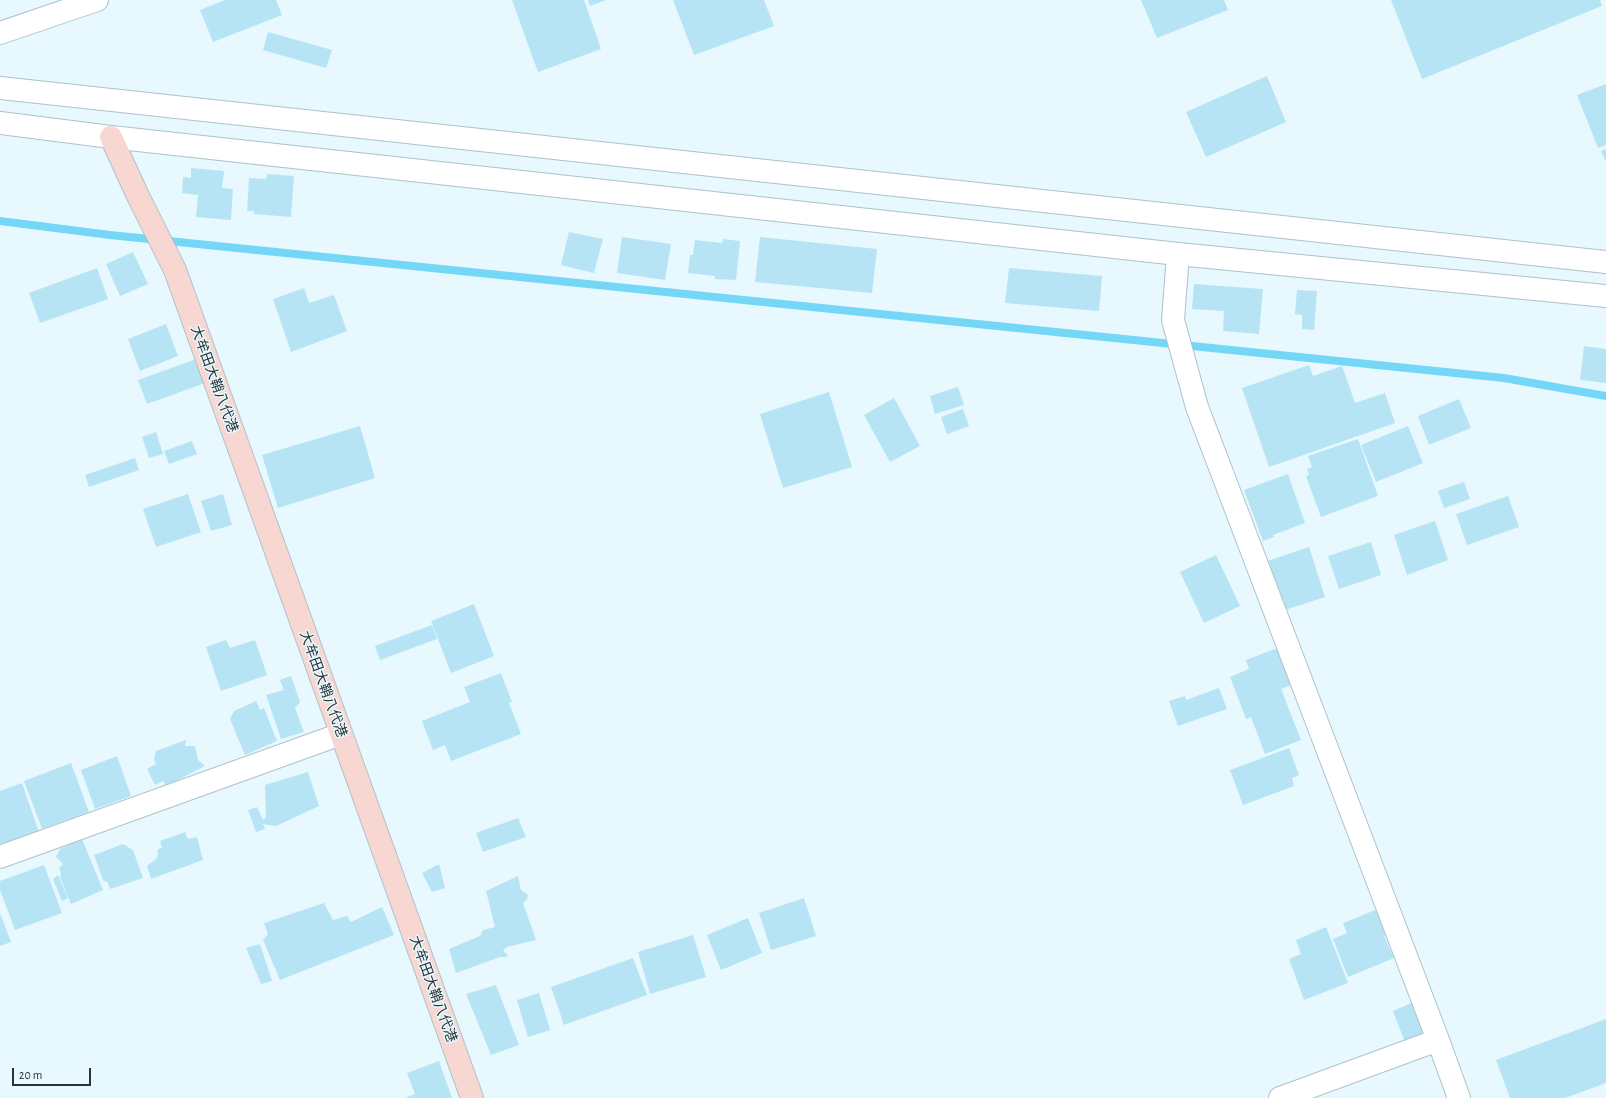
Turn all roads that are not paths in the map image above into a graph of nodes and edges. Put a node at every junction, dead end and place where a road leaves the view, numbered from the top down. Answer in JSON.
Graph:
{"nodes":[{"id":1,"x":97,"y":0,"type":"edge"},
{"id":2,"x":0,"y":33,"type":"edge"},
{"id":3,"x":0,"y":88,"type":"edge"},
{"id":4,"x":0,"y":123,"type":"edge"},
{"id":5,"x":111,"y":137,"type":"junction"},
{"id":6,"x":1178,"y":254,"type":"junction"},
{"id":7,"x":1606,"y":262,"type":"edge"},
{"id":8,"x":1606,"y":296,"type":"edge"},
{"id":9,"x":341,"y":734,"type":"junction"},
{"id":10,"x":0,"y":857,"type":"edge"},
{"id":11,"x":1438,"y":1040,"type":"junction"},
{"id":12,"x":472,"y":1098,"type":"edge"},
{"id":13,"x":1280,"y":1098,"type":"edge"},
{"id":14,"x":1459,"y":1098,"type":"edge"}],
"edges":[{"from":1,"to":2,"type":"street"},
{"from":3,"to":7,"type":"street"},
{"from":4,"to":5,"type":"street"},
{"from":5,"to":6,"type":"street"},
{"from":5,"to":9,"type":"main road","name":"大牟田大鞘八代港"},
{"from":6,"to":8,"type":"street"},
{"from":6,"to":11,"type":"street"},
{"from":9,"to":10,"type":"street"},
{"from":9,"to":12,"type":"main road","name":"大牟田大鞘八代港"},
{"from":11,"to":13,"type":"street"},
{"from":11,"to":14,"type":"street"}]}
